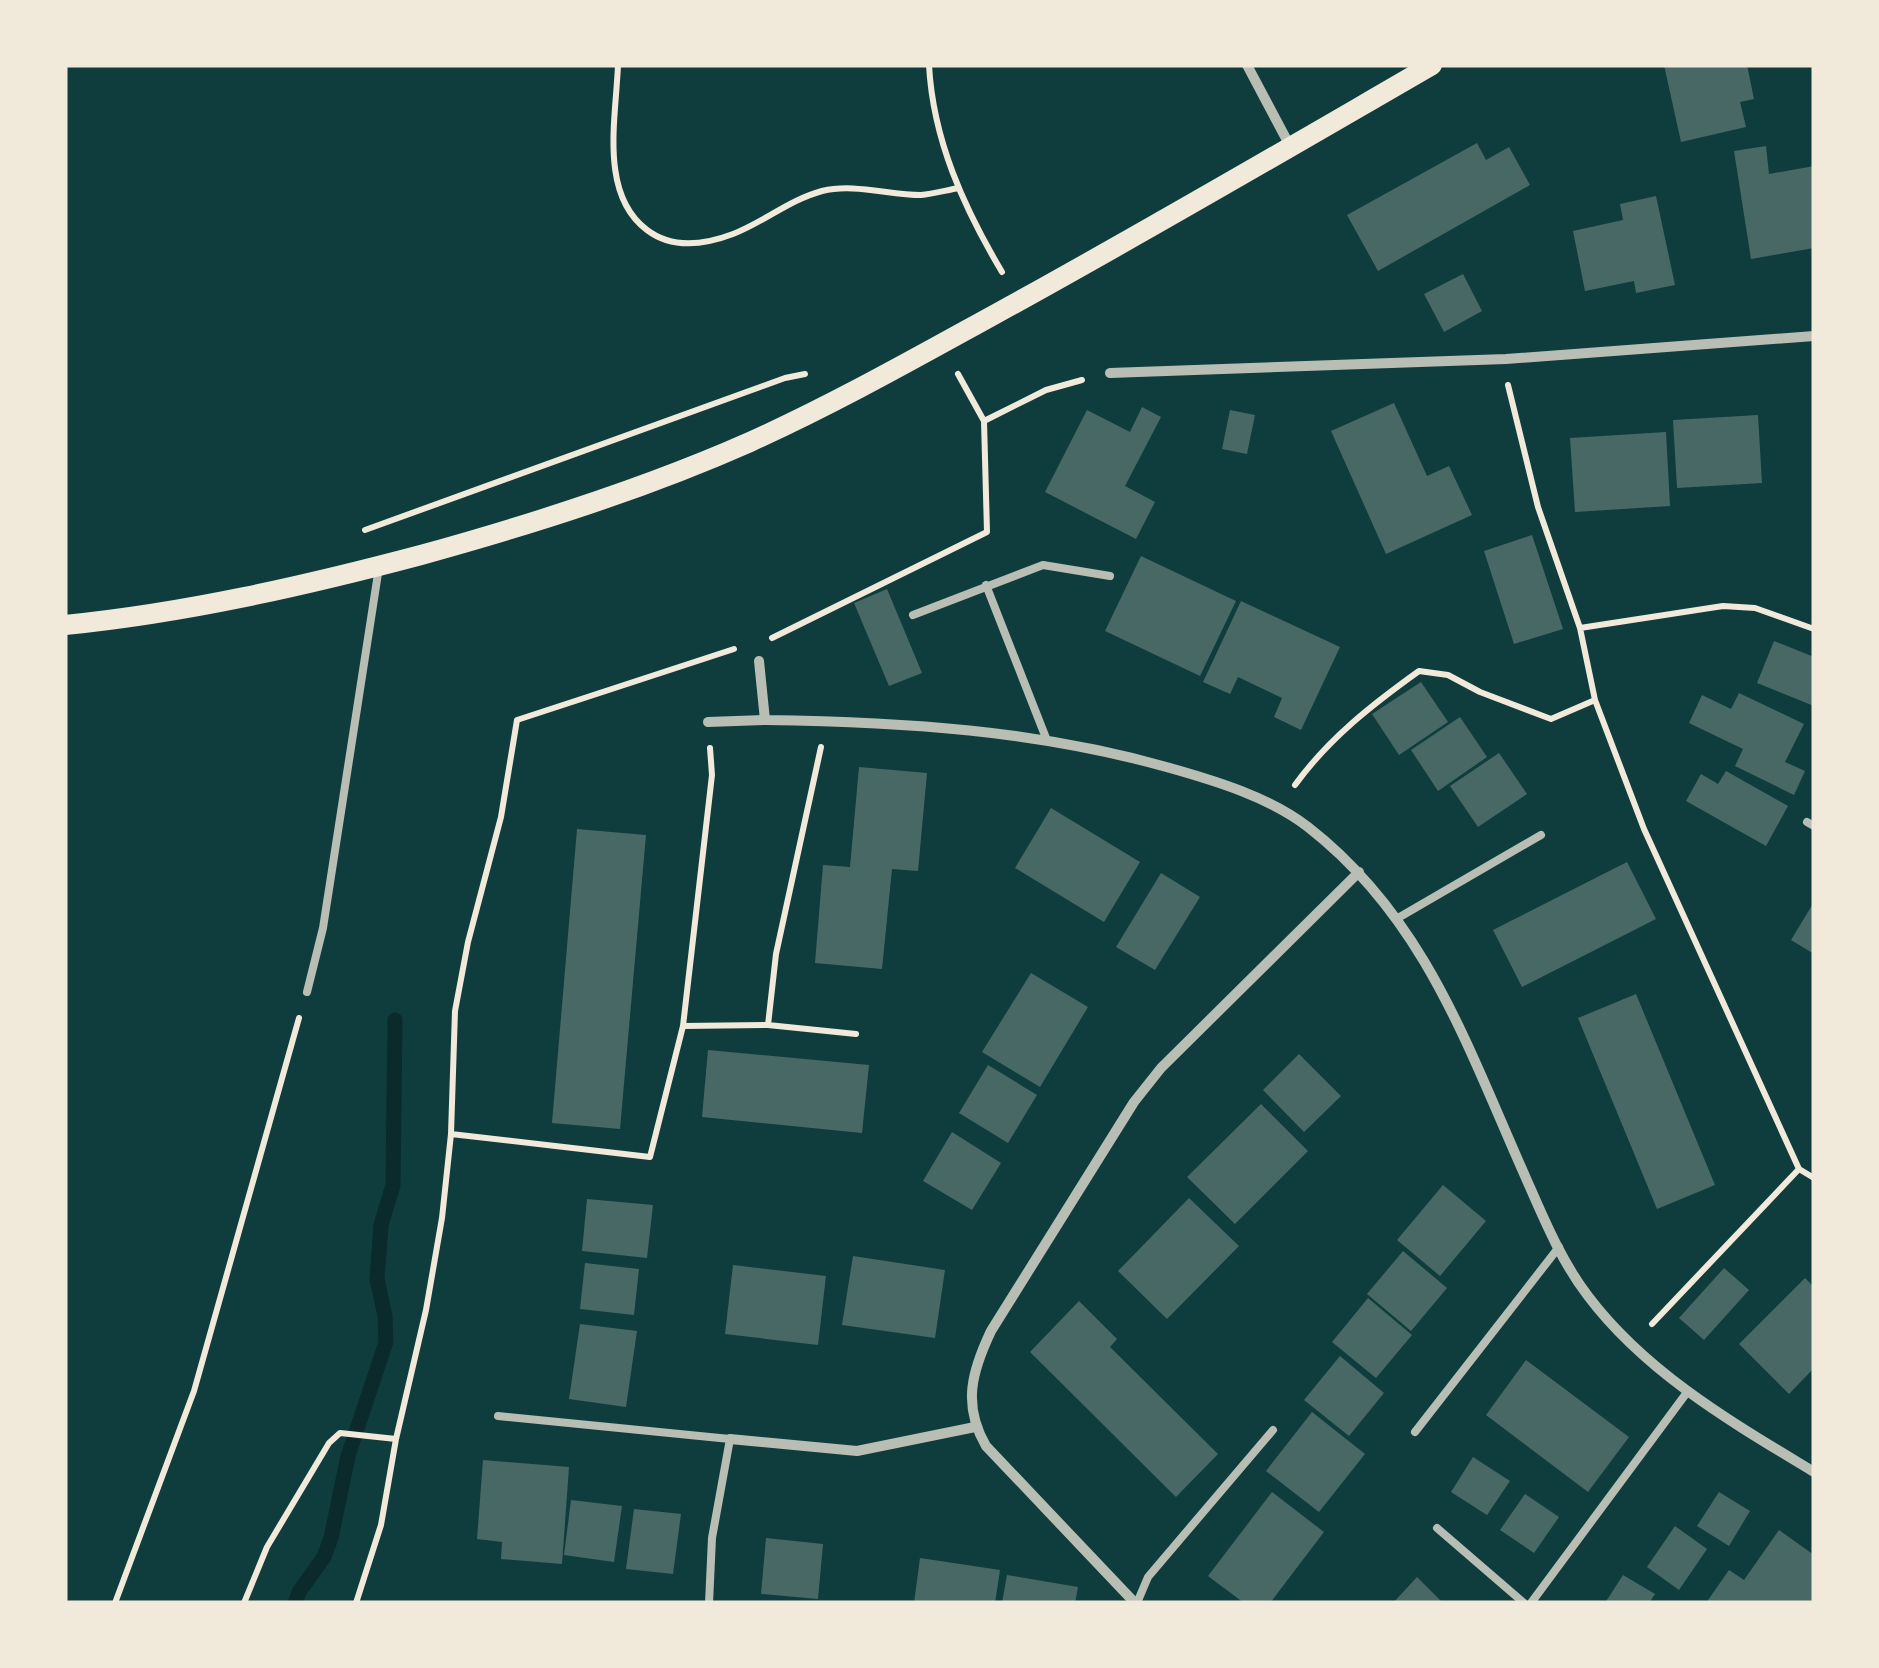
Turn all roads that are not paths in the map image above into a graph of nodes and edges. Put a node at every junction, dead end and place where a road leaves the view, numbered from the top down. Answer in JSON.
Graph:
{"nodes":[{"id":1,"x":1247,"y":65,"type":"edge"},
{"id":2,"x":1432,"y":65,"type":"edge"},
{"id":3,"x":1290,"y":147,"type":"junction"},
{"id":4,"x":1814,"y":336,"type":"edge"},
{"id":5,"x":1110,"y":373,"type":"road end"},
{"id":6,"x":380,"y":566,"type":"junction"},
{"id":7,"x":1110,"y":576,"type":"dead end"},
{"id":8,"x":986,"y":584,"type":"junction"},
{"id":9,"x":912,"y":615,"type":"dead end"},
{"id":10,"x":65,"y":624,"type":"edge"},
{"id":11,"x":759,"y":661,"type":"road end"},
{"id":12,"x":766,"y":720,"type":"junction"},
{"id":13,"x":708,"y":722,"type":"road end"},
{"id":14,"x":1046,"y":738,"type":"junction"},
{"id":15,"x":1541,"y":835,"type":"dead end"},
{"id":16,"x":1359,"y":872,"type":"junction"},
{"id":17,"x":1398,"y":918,"type":"junction"},
{"id":18,"x":307,"y":992,"type":"road end"},
{"id":19,"x":1559,"y":1247,"type":"junction"},
{"id":20,"x":1688,"y":1392,"type":"junction"},
{"id":21,"x":498,"y":1416,"type":"dead end"},
{"id":22,"x":975,"y":1427,"type":"junction"},
{"id":23,"x":1273,"y":1430,"type":"dead end"},
{"id":24,"x":1415,"y":1432,"type":"dead end"},
{"id":25,"x":730,"y":1439,"type":"junction"},
{"id":26,"x":1814,"y":1472,"type":"edge"},
{"id":27,"x":1437,"y":1528,"type":"dead end"},
{"id":28,"x":708,"y":1603,"type":"edge"},
{"id":29,"x":1136,"y":1603,"type":"edge"},
{"id":30,"x":1528,"y":1603,"type":"edge"}],
"edges":[{"from":1,"to":3,"type":"street"},
{"from":2,"to":3,"type":"main road"},
{"from":3,"to":6,"type":"main road"},
{"from":4,"to":5,"type":"street"},
{"from":6,"to":10,"type":"main road"},
{"from":6,"to":18,"type":"lane"},
{"from":7,"to":8,"type":"lane"},
{"from":8,"to":9,"type":"lane"},
{"from":8,"to":14,"type":"lane"},
{"from":11,"to":12,"type":"street"},
{"from":12,"to":13,"type":"street"},
{"from":12,"to":14,"type":"street"},
{"from":14,"to":16,"type":"street"},
{"from":15,"to":17,"type":"lane"},
{"from":16,"to":17,"type":"street"},
{"from":16,"to":22,"type":"street"},
{"from":17,"to":19,"type":"street"},
{"from":19,"to":20,"type":"street"},
{"from":19,"to":24,"type":"lane"},
{"from":20,"to":26,"type":"street"},
{"from":20,"to":30,"type":"lane"},
{"from":21,"to":25,"type":"lane"},
{"from":22,"to":25,"type":"street"},
{"from":22,"to":29,"type":"street"},
{"from":23,"to":29,"type":"lane"},
{"from":25,"to":28,"type":"lane"},
{"from":27,"to":30,"type":"lane"}]}
